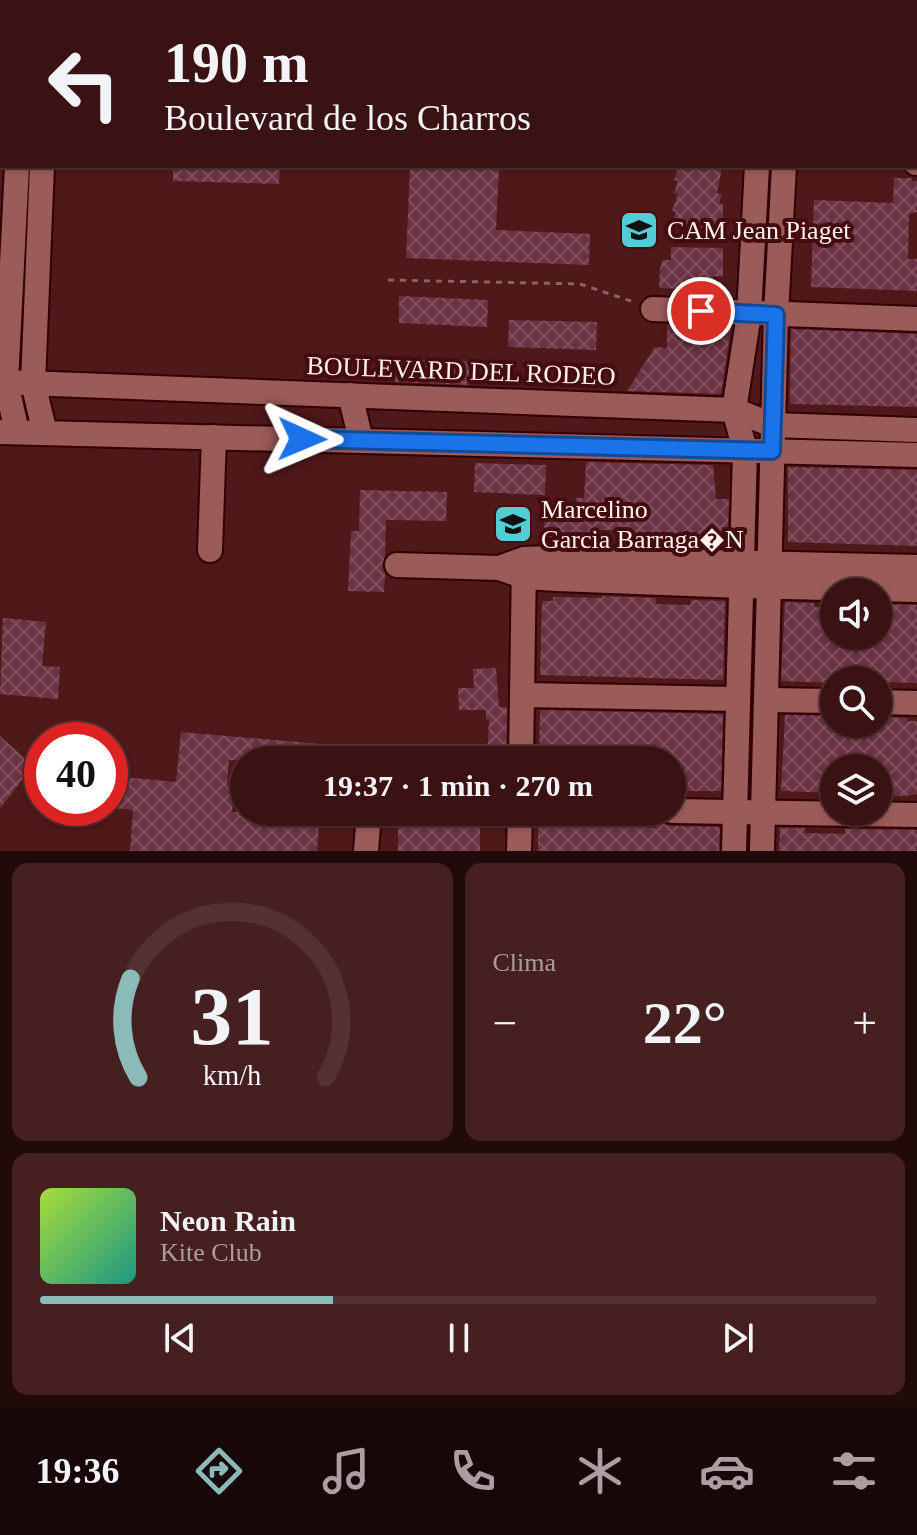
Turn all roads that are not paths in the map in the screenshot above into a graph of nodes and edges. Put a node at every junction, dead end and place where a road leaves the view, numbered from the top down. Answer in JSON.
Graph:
{"nodes":[{"id":1,"x":17,"y":168,"type":"edge"},
{"id":2,"x":42,"y":168,"type":"edge"},
{"id":3,"x":757,"y":168,"type":"edge"},
{"id":4,"x":784,"y":168,"type":"edge"},
{"id":5,"x":653,"y":309,"type":"road end"},
{"id":6,"x":749,"y":314,"type":"junction"},
{"id":7,"x":776,"y":315,"type":"junction"},
{"id":8,"x":917,"y":319,"type":"edge"},
{"id":9,"x":3,"y":382,"type":"edge"},
{"id":10,"x":33,"y":383,"type":"junction"},
{"id":11,"x":350,"y":395,"type":"junction"},
{"id":12,"x":734,"y":410,"type":"junction"},
{"id":13,"x":773,"y":425,"type":"junction"},
{"id":14,"x":917,"y":430,"type":"edge"},
{"id":15,"x":9,"y":432,"type":"edge"},
{"id":16,"x":45,"y":433,"type":"junction"},
{"id":17,"x":214,"y":437,"type":"junction"},
{"id":18,"x":361,"y":440,"type":"junction"},
{"id":19,"x":745,"y":450,"type":"junction"},
{"id":20,"x":772,"y":451,"type":"junction"},
{"id":21,"x":917,"y":455,"type":"edge"},
{"id":22,"x":210,"y":550,"type":"dead end"},
{"id":23,"x":397,"y":565,"type":"dead end"},
{"id":24,"x":917,"y":567,"type":"edge"},
{"id":25,"x":524,"y":568,"type":"junction"},
{"id":26,"x":741,"y":574,"type":"junction"},
{"id":27,"x":769,"y":575,"type":"junction"},
{"id":28,"x":917,"y":590,"type":"edge"},
{"id":29,"x":523,"y":695,"type":"junction"},
{"id":30,"x":738,"y":699,"type":"junction"},
{"id":31,"x":766,"y":700,"type":"junction"},
{"id":32,"x":820,"y":701,"type":"edge"},
{"id":33,"x":892,"y":702,"type":"edge"},
{"id":34,"x":917,"y":703,"type":"edge"},
{"id":35,"x":521,"y":746,"type":"edge"},
{"id":36,"x":686,"y":811,"type":"edge"},
{"id":37,"x":735,"y":812,"type":"junction"},
{"id":38,"x":763,"y":812,"type":"junction"},
{"id":39,"x":917,"y":815,"type":"edge"},
{"id":40,"x":368,"y":826,"type":"edge"},
{"id":41,"x":520,"y":826,"type":"edge"},
{"id":42,"x":366,"y":851,"type":"edge"},
{"id":43,"x":519,"y":851,"type":"edge"},
{"id":44,"x":734,"y":851,"type":"edge"},
{"id":45,"x":762,"y":851,"type":"edge"}],
"edges":[{"from":1,"to":9,"type":"street"},
{"from":2,"to":10,"type":"street"},
{"from":3,"to":6,"type":"street"},
{"from":4,"to":7,"type":"street"},
{"from":5,"to":6,"type":"street"},
{"from":6,"to":7,"type":"street"},
{"from":6,"to":12,"type":"street"},
{"from":7,"to":8,"type":"street"},
{"from":7,"to":13,"type":"street"},
{"from":9,"to":10,"type":"street","name":"BOULEVARD DEL RODEO"},
{"from":9,"to":15,"type":"street"},
{"from":10,"to":11,"type":"street","name":"BOULEVARD DEL RODEO"},
{"from":10,"to":16,"type":"street"},
{"from":11,"to":12,"type":"street","name":"BOULEVARD DEL RODEO"},
{"from":11,"to":18,"type":"street"},
{"from":12,"to":13,"type":"street","name":"BOULEVARD DEL RODEO"},
{"from":12,"to":19,"type":"street"},
{"from":13,"to":14,"type":"street","name":"BOULEVARD DEL RODEO"},
{"from":13,"to":20,"type":"street"},
{"from":15,"to":16,"type":"street"},
{"from":16,"to":17,"type":"street"},
{"from":17,"to":18,"type":"street"},
{"from":17,"to":22,"type":"street"},
{"from":18,"to":19,"type":"street"},
{"from":19,"to":20,"type":"street"},
{"from":19,"to":26,"type":"street"},
{"from":20,"to":21,"type":"street"},
{"from":20,"to":27,"type":"street"},
{"from":23,"to":25,"type":"street"},
{"from":24,"to":27,"type":"street"},
{"from":25,"to":26,"type":"street"},
{"from":25,"to":29,"type":"street"},
{"from":26,"to":27,"type":"street"},
{"from":26,"to":30,"type":"street"},
{"from":27,"to":28,"type":"street"},
{"from":27,"to":31,"type":"street"},
{"from":29,"to":30,"type":"street"},
{"from":29,"to":35,"type":"street"},
{"from":30,"to":37,"type":"street"},
{"from":31,"to":32,"type":"street"},
{"from":31,"to":38,"type":"street"},
{"from":33,"to":34,"type":"street"},
{"from":36,"to":37,"type":"street"},
{"from":37,"to":38,"type":"street"},
{"from":37,"to":44,"type":"street"},
{"from":38,"to":39,"type":"street"},
{"from":38,"to":45,"type":"street"},
{"from":40,"to":42,"type":"street"},
{"from":41,"to":43,"type":"street"}]}
